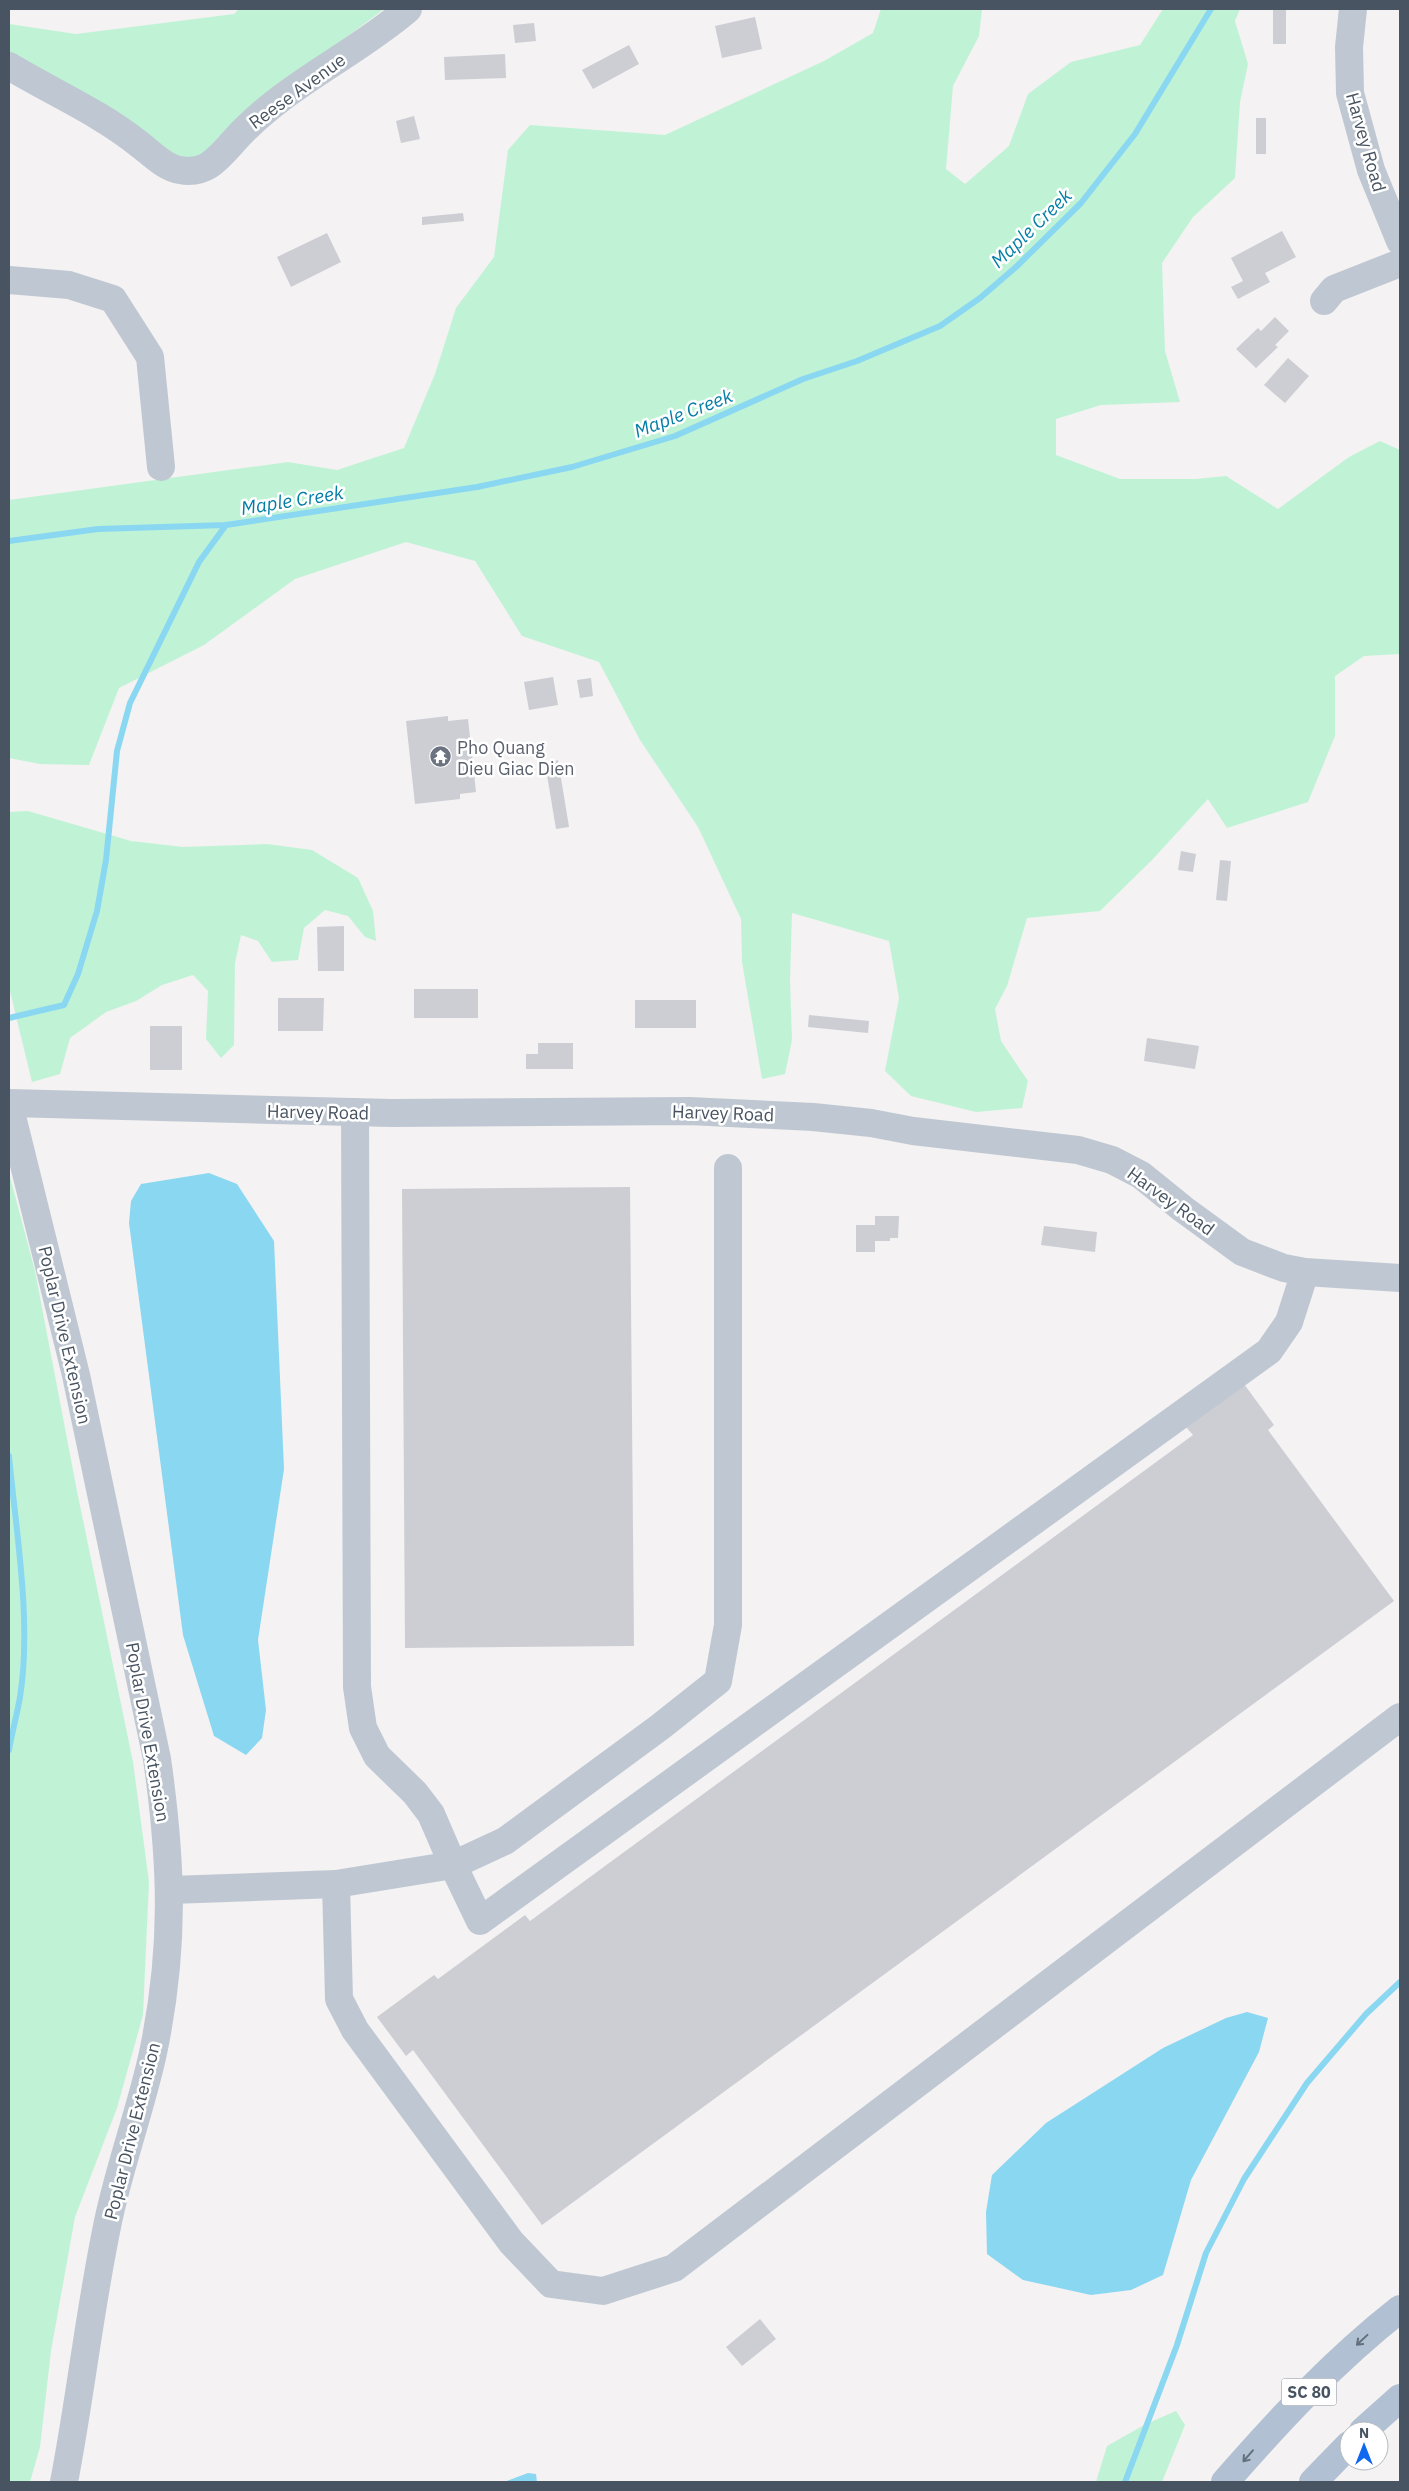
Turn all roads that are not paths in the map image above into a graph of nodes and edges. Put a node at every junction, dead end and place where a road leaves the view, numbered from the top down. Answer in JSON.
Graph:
{"nodes":[{"id":1,"x":408,"y":9,"type":"edge"},
{"id":2,"x":1353,"y":9,"type":"edge"},
{"id":3,"x":9,"y":66,"type":"edge"},
{"id":4,"x":1400,"y":241,"type":"edge"},
{"id":5,"x":1400,"y":263,"type":"edge"},
{"id":6,"x":9,"y":280,"type":"edge"},
{"id":7,"x":1324,"y":301,"type":"dead end"},
{"id":8,"x":161,"y":467,"type":"dead end"},
{"id":9,"x":9,"y":1104,"type":"edge"},
{"id":10,"x":355,"y":1112,"type":"junction"},
{"id":11,"x":728,"y":1168,"type":"dead end"},
{"id":12,"x":1305,"y":1272,"type":"junction"},
{"id":13,"x":1400,"y":1278,"type":"edge"},
{"id":14,"x":1400,"y":1717,"type":"edge"},
{"id":15,"x":453,"y":1865,"type":"junction"},
{"id":16,"x":336,"y":1884,"type":"junction"},
{"id":17,"x":171,"y":1890,"type":"junction"},
{"id":18,"x":1400,"y":2310,"type":"edge"},
{"id":19,"x":1400,"y":2398,"type":"edge"},
{"id":20,"x":1374,"y":2421,"type":"edge"},
{"id":21,"x":1339,"y":2455,"type":"edge"},
{"id":22,"x":64,"y":2482,"type":"edge"},
{"id":23,"x":1225,"y":2482,"type":"edge"},
{"id":24,"x":1313,"y":2482,"type":"edge"}],
"edges":[{"from":1,"to":3,"type":"street","name":"Reese Avenue"},
{"from":2,"to":4,"type":"street","name":"Harvey Road"},
{"from":5,"to":7,"type":"street"},
{"from":6,"to":8,"type":"street"},
{"from":9,"to":10,"type":"street","name":"Harvey Road"},
{"from":9,"to":17,"type":"street","name":"Poplar Drive Extension"},
{"from":10,"to":12,"type":"street","name":"Harvey Road"},
{"from":10,"to":15,"type":"street"},
{"from":11,"to":15,"type":"street"},
{"from":12,"to":13,"type":"street","name":"Harvey Road"},
{"from":12,"to":15,"type":"street"},
{"from":14,"to":16,"type":"street"},
{"from":15,"to":16,"type":"street"},
{"from":16,"to":17,"type":"street"},
{"from":17,"to":22,"type":"street","name":"Poplar Drive Extension"},
{"from":18,"to":23,"type":"main road","number":"SC 80","one_way":true},
{"from":19,"to":20,"type":"main road"},
{"from":21,"to":24,"type":"main road"}]}
